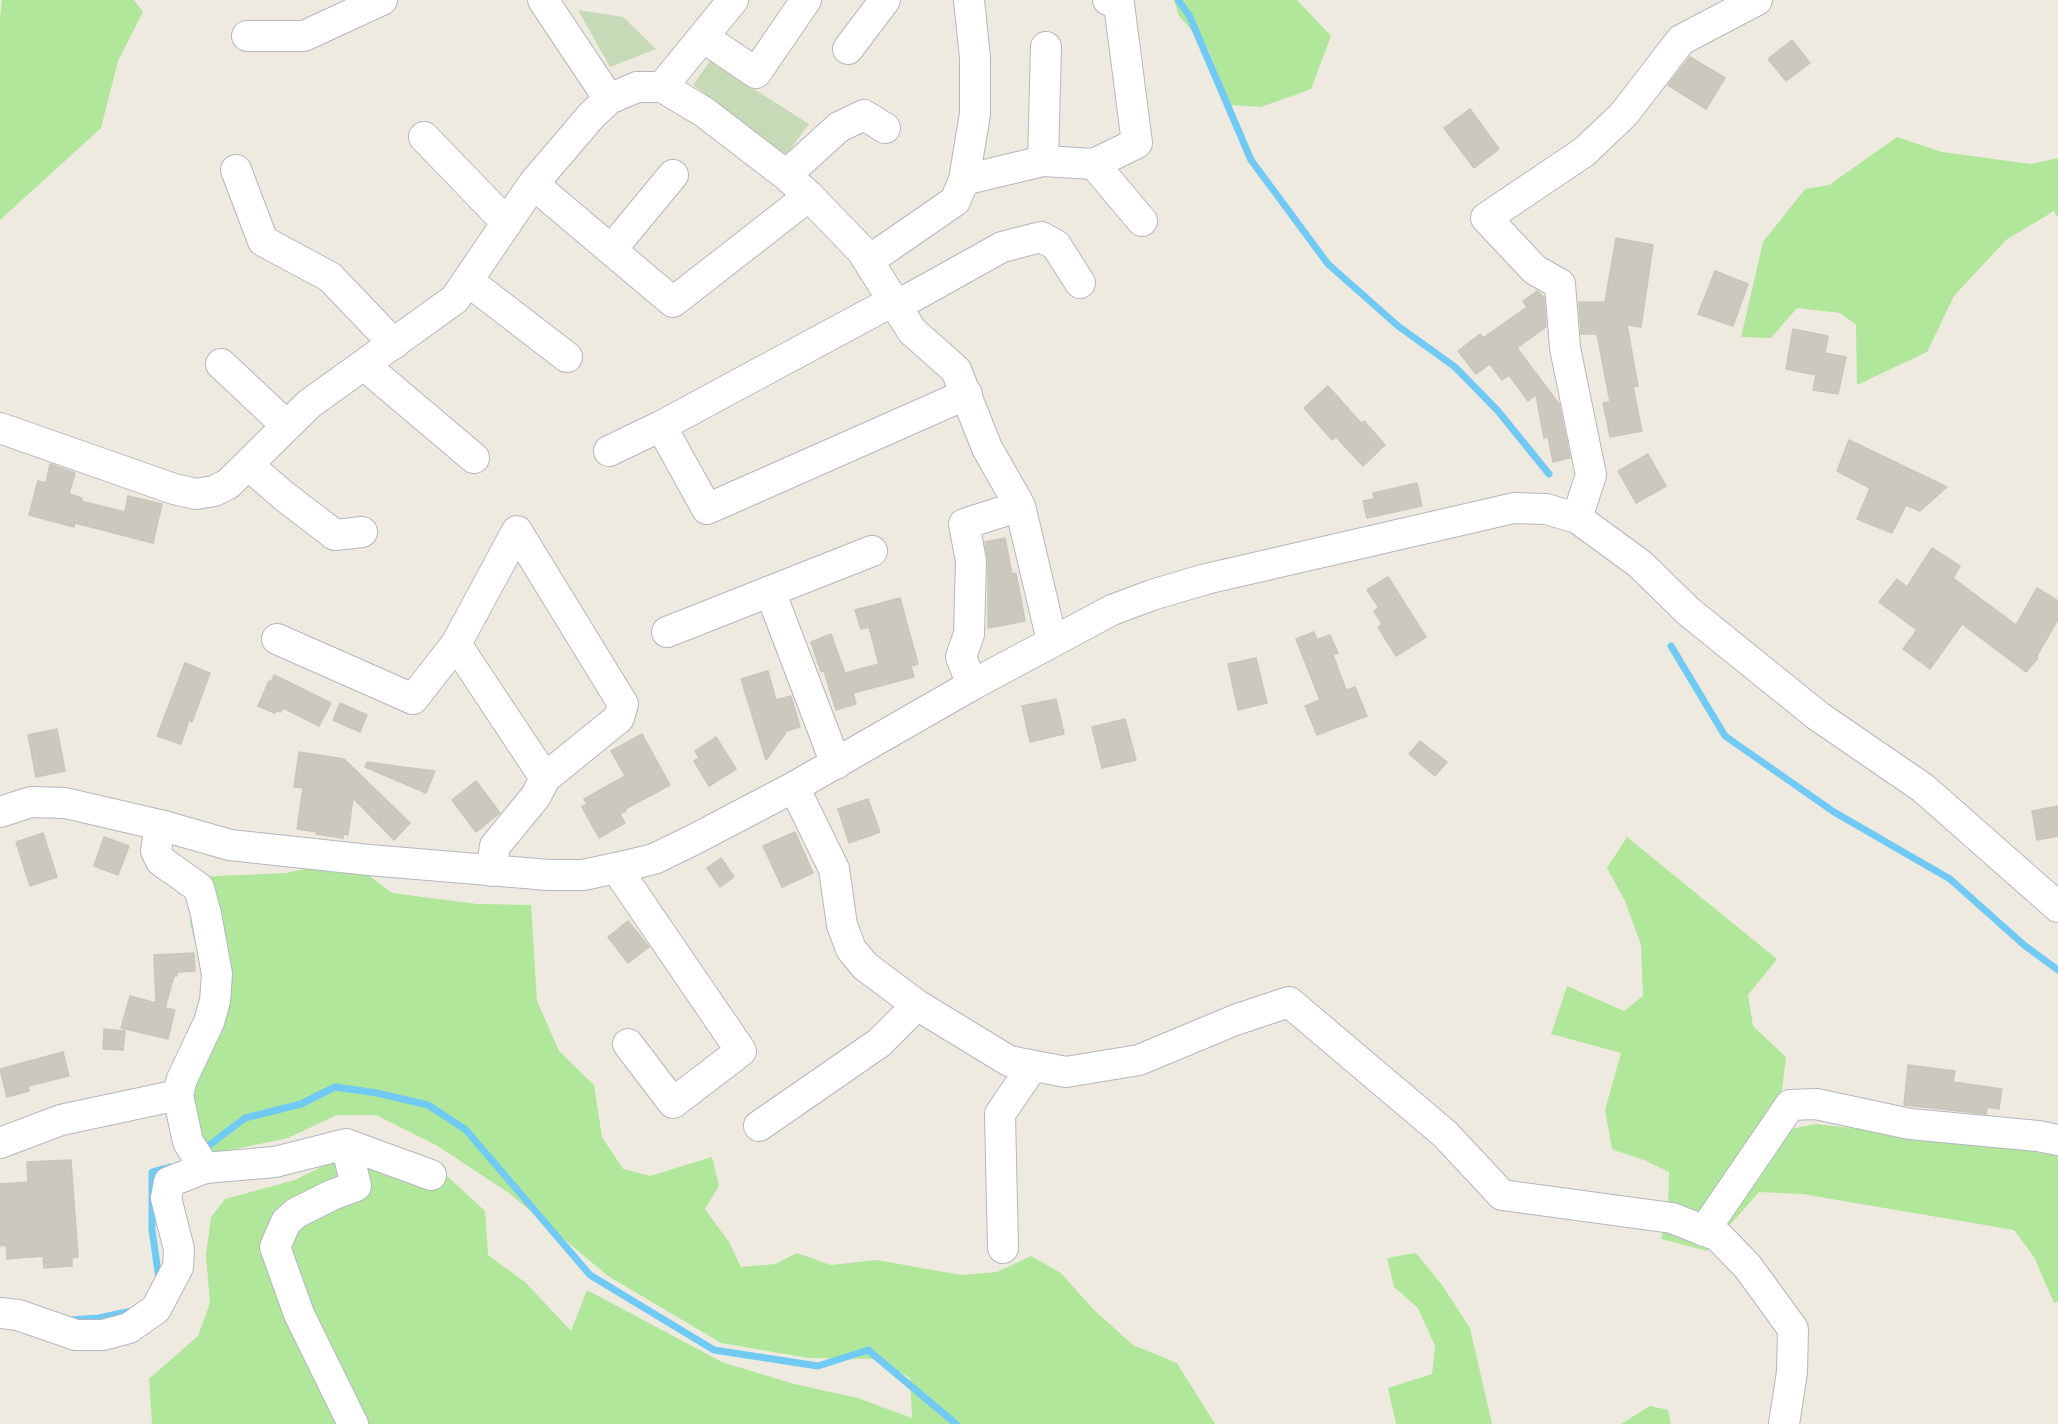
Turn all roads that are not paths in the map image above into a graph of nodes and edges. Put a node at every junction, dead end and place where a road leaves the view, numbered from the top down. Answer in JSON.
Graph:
{"nodes":[{"id":1,"x":382,"y":0,"type":"edge"},
{"id":2,"x":543,"y":0,"type":"edge"},
{"id":3,"x":733,"y":0,"type":"edge"},
{"id":4,"x":806,"y":0,"type":"edge"},
{"id":5,"x":885,"y":0,"type":"edge"},
{"id":6,"x":969,"y":0,"type":"edge"},
{"id":7,"x":1108,"y":0,"type":"edge"},
{"id":8,"x":1757,"y":0,"type":"edge"},
{"id":9,"x":247,"y":36,"type":"dead end"},
{"id":10,"x":703,"y":37,"type":"junction"},
{"id":11,"x":1046,"y":47,"type":"dead end"},
{"id":12,"x":848,"y":49,"type":"dead end"},
{"id":13,"x":662,"y":87,"type":"junction"},
{"id":14,"x":609,"y":99,"type":"junction"},
{"id":15,"x":885,"y":128,"type":"dead end"},
{"id":16,"x":424,"y":137,"type":"dead end"},
{"id":17,"x":1043,"y":160,"type":"junction"},
{"id":18,"x":1094,"y":164,"type":"junction"},
{"id":19,"x":236,"y":170,"type":"dead end"},
{"id":20,"x":786,"y":174,"type":"junction"},
{"id":21,"x":673,"y":175,"type":"dead end"},
{"id":22,"x":964,"y":180,"type":"junction"},
{"id":23,"x":533,"y":184,"type":"junction"},
{"id":24,"x":809,"y":196,"type":"junction"},
{"id":25,"x":1142,"y":221,"type":"dead end"},
{"id":26,"x":507,"y":223,"type":"junction"},
{"id":27,"x":611,"y":250,"type":"junction"},
{"id":28,"x":868,"y":261,"type":"junction"},
{"id":29,"x":468,"y":281,"type":"junction"},
{"id":30,"x":1080,"y":283,"type":"dead end"},
{"id":31,"x":893,"y":301,"type":"junction"},
{"id":32,"x":394,"y":344,"type":"junction"},
{"id":33,"x":567,"y":357,"type":"dead end"},
{"id":34,"x":221,"y":364,"type":"dead end"},
{"id":35,"x":364,"y":365,"type":"junction"},
{"id":36,"x":967,"y":394,"type":"junction"},
{"id":37,"x":288,"y":426,"type":"junction"},
{"id":38,"x":661,"y":426,"type":"junction"},
{"id":39,"x":0,"y":428,"type":"edge"},
{"id":40,"x":609,"y":451,"type":"dead end"},
{"id":41,"x":474,"y":458,"type":"dead end"},
{"id":42,"x":248,"y":465,"type":"junction"},
{"id":43,"x":1020,"y":506,"type":"junction"},
{"id":44,"x":1577,"y":518,"type":"junction"},
{"id":45,"x":362,"y":532,"type":"dead end"},
{"id":46,"x":872,"y":551,"type":"dead end"},
{"id":47,"x":770,"y":591,"type":"junction"},
{"id":48,"x":667,"y":632,"type":"dead end"},
{"id":49,"x":277,"y":639,"type":"dead end"},
{"id":50,"x":1052,"y":641,"type":"junction"},
{"id":51,"x":456,"y":644,"type":"junction"},
{"id":52,"x":972,"y":685,"type":"junction"},
{"id":53,"x":836,"y":764,"type":"junction"},
{"id":54,"x":546,"y":778,"type":"junction"},
{"id":55,"x":794,"y":787,"type":"junction"},
{"id":56,"x":0,"y":812,"type":"edge"},
{"id":57,"x":160,"y":825,"type":"junction"},
{"id":58,"x":616,"y":868,"type":"junction"},
{"id":59,"x":491,"y":871,"type":"junction"},
{"id":60,"x":2058,"y":907,"type":"edge"},
{"id":61,"x":917,"y":1005,"type":"junction"},
{"id":62,"x":628,"y":1044,"type":"dead end"},
{"id":63,"x":1032,"y":1067,"type":"junction"},
{"id":64,"x":178,"y":1095,"type":"junction"},
{"id":65,"x":759,"y":1126,"type":"dead end"},
{"id":66,"x":2058,"y":1140,"type":"edge"},
{"id":67,"x":0,"y":1143,"type":"edge"},
{"id":68,"x":346,"y":1144,"type":"junction"},
{"id":69,"x":206,"y":1168,"type":"junction"},
{"id":70,"x":431,"y":1175,"type":"dead end"},
{"id":71,"x":1704,"y":1231,"type":"junction"},
{"id":72,"x":1003,"y":1248,"type":"dead end"},
{"id":73,"x":0,"y":1313,"type":"edge"},
{"id":74,"x":352,"y":1424,"type":"edge"},
{"id":75,"x":1784,"y":1424,"type":"edge"}],
"edges":[{"from":1,"to":9,"type":"street"},
{"from":2,"to":14,"type":"street"},
{"from":3,"to":10,"type":"street"},
{"from":4,"to":10,"type":"street"},
{"from":5,"to":12,"type":"street"},
{"from":6,"to":22,"type":"street"},
{"from":7,"to":18,"type":"street"},
{"from":8,"to":44,"type":"street"},
{"from":10,"to":13,"type":"street"},
{"from":11,"to":17,"type":"street"},
{"from":13,"to":14,"type":"street"},
{"from":13,"to":20,"type":"street"},
{"from":14,"to":23,"type":"street"},
{"from":15,"to":20,"type":"street"},
{"from":16,"to":26,"type":"street"},
{"from":17,"to":18,"type":"street"},
{"from":17,"to":22,"type":"street"},
{"from":18,"to":25,"type":"street"},
{"from":19,"to":32,"type":"street"},
{"from":20,"to":24,"type":"street"},
{"from":21,"to":27,"type":"street"},
{"from":22,"to":28,"type":"street"},
{"from":23,"to":26,"type":"street"},
{"from":23,"to":27,"type":"street"},
{"from":24,"to":27,"type":"street"},
{"from":24,"to":28,"type":"street"},
{"from":26,"to":29,"type":"street"},
{"from":28,"to":31,"type":"street"},
{"from":29,"to":32,"type":"street"},
{"from":29,"to":33,"type":"street"},
{"from":30,"to":31,"type":"street"},
{"from":31,"to":36,"type":"street"},
{"from":31,"to":38,"type":"street"},
{"from":32,"to":35,"type":"street"},
{"from":34,"to":37,"type":"street"},
{"from":35,"to":37,"type":"street"},
{"from":35,"to":41,"type":"street"},
{"from":36,"to":38,"type":"street"},
{"from":36,"to":43,"type":"street"},
{"from":37,"to":42,"type":"street"},
{"from":38,"to":40,"type":"street"},
{"from":39,"to":42,"type":"street"},
{"from":42,"to":45,"type":"street"},
{"from":43,"to":50,"type":"street"},
{"from":43,"to":52,"type":"street"},
{"from":44,"to":50,"type":"street"},
{"from":44,"to":60,"type":"street"},
{"from":46,"to":47,"type":"street"},
{"from":47,"to":48,"type":"street"},
{"from":47,"to":53,"type":"street"},
{"from":49,"to":51,"type":"street"},
{"from":50,"to":52,"type":"street"},
{"from":51,"to":54,"type":"street"},
{"from":51,"to":54,"type":"street"},
{"from":52,"to":53,"type":"street"},
{"from":53,"to":55,"type":"street"},
{"from":54,"to":59,"type":"street"},
{"from":55,"to":58,"type":"street"},
{"from":55,"to":61,"type":"street"},
{"from":56,"to":57,"type":"street"},
{"from":57,"to":59,"type":"street"},
{"from":57,"to":64,"type":"street"},
{"from":58,"to":59,"type":"street"},
{"from":58,"to":62,"type":"street"},
{"from":61,"to":63,"type":"street"},
{"from":61,"to":65,"type":"street"},
{"from":63,"to":71,"type":"street"},
{"from":63,"to":72,"type":"street"},
{"from":64,"to":67,"type":"street"},
{"from":64,"to":69,"type":"street"},
{"from":66,"to":71,"type":"street"},
{"from":68,"to":69,"type":"street"},
{"from":68,"to":70,"type":"street"},
{"from":68,"to":74,"type":"street"},
{"from":69,"to":73,"type":"street"},
{"from":71,"to":75,"type":"street"}]}
